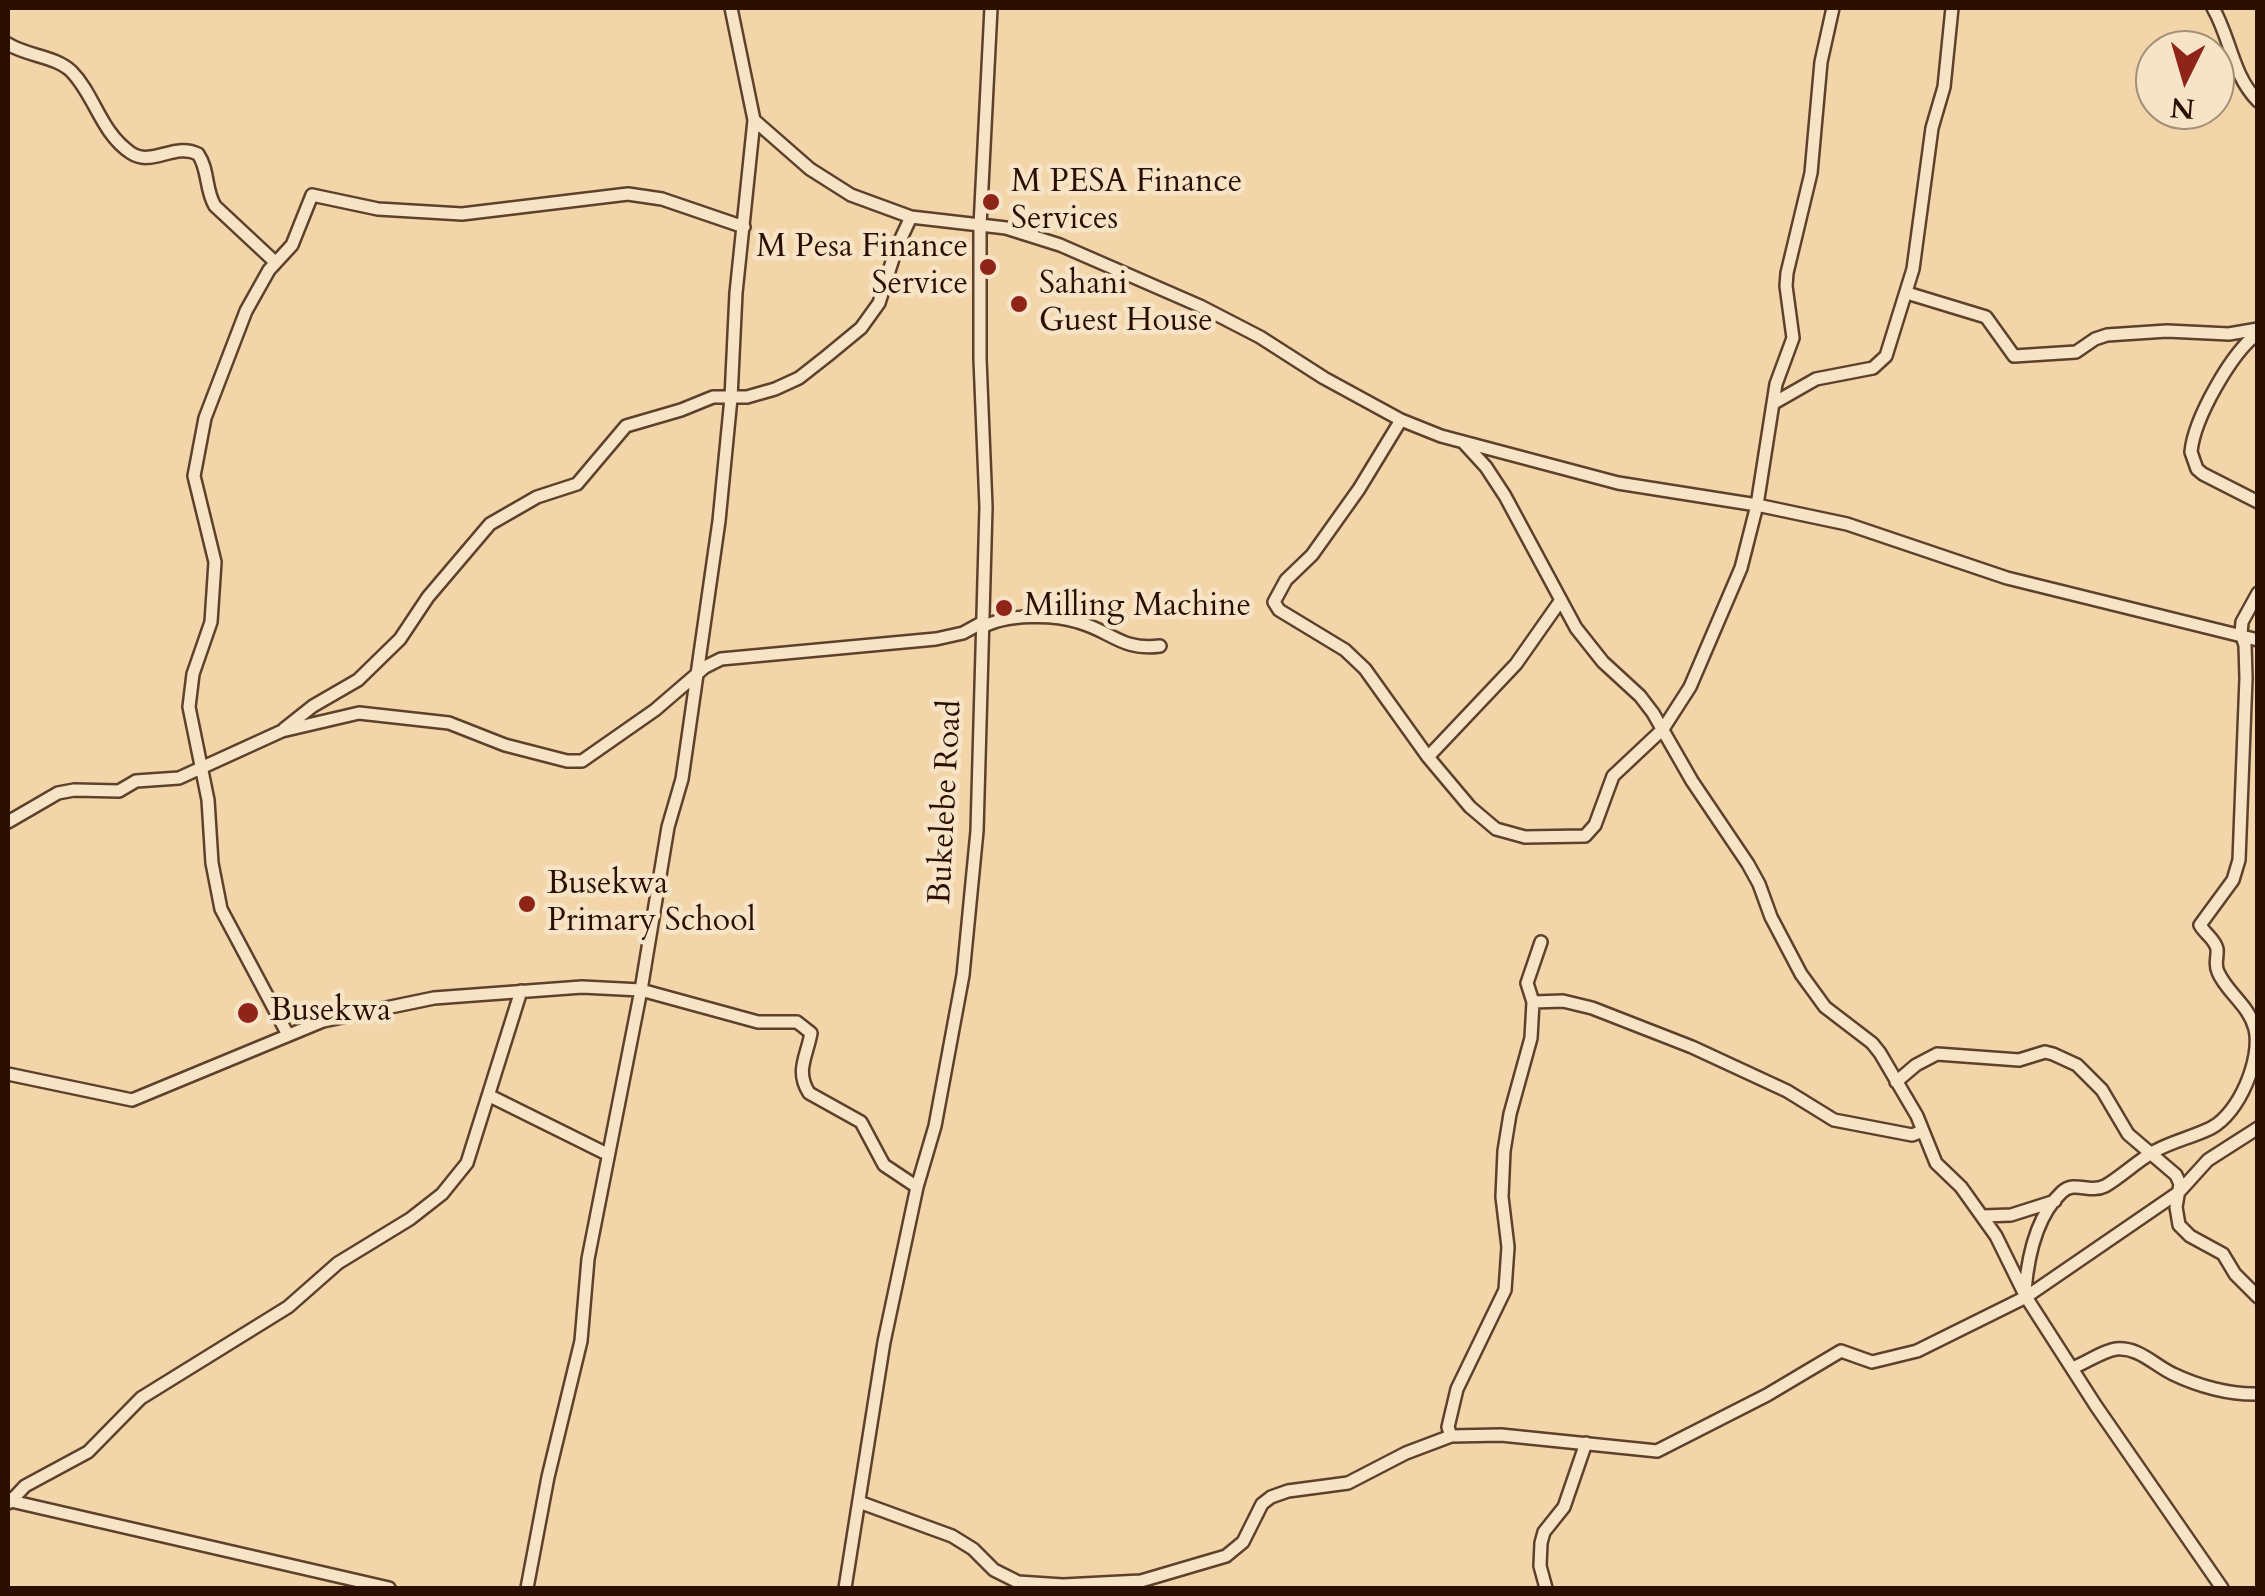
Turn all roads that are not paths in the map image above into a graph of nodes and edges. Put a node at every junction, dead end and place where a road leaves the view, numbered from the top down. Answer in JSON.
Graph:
{"nodes":[{"id":1,"x":730,"y":8,"type":"edge"},
{"id":2,"x":991,"y":8,"type":"edge"},
{"id":3,"x":1832,"y":8,"type":"edge"},
{"id":4,"x":1952,"y":8,"type":"edge"},
{"id":5,"x":2213,"y":8,"type":"edge"},
{"id":6,"x":8,"y":44,"type":"edge"},
{"id":7,"x":2258,"y":102,"type":"edge"},
{"id":8,"x":754,"y":120,"type":"junction"},
{"id":9,"x":911,"y":218,"type":"junction"},
{"id":10,"x":980,"y":226,"type":"junction"},
{"id":11,"x":744,"y":227,"type":"junction"},
{"id":12,"x":275,"y":262,"type":"junction"},
{"id":13,"x":1907,"y":293,"type":"junction"},
{"id":14,"x":2258,"y":331,"type":"edge"},
{"id":15,"x":731,"y":398,"type":"junction"},
{"id":16,"x":1774,"y":403,"type":"junction"},
{"id":17,"x":1401,"y":420,"type":"junction"},
{"id":18,"x":1464,"y":444,"type":"junction"},
{"id":19,"x":2258,"y":502,"type":"edge"},
{"id":20,"x":1757,"y":505,"type":"junction"},
{"id":21,"x":2258,"y":593,"type":"edge"},
{"id":22,"x":1562,"y":600,"type":"junction"},
{"id":23,"x":983,"y":624,"type":"junction"},
{"id":24,"x":2241,"y":634,"type":"junction"},
{"id":25,"x":2258,"y":640,"type":"edge"},
{"id":26,"x":1160,"y":646,"type":"dead end"},
{"id":27,"x":695,"y":675,"type":"junction"},
{"id":28,"x":1662,"y":729,"type":"junction"},
{"id":29,"x":282,"y":731,"type":"junction"},
{"id":30,"x":1428,"y":758,"type":"junction"},
{"id":31,"x":200,"y":771,"type":"junction"},
{"id":32,"x":8,"y":822,"type":"edge"},
{"id":33,"x":1542,"y":942,"type":"dead end"},
{"id":34,"x":641,"y":990,"type":"junction"},
{"id":35,"x":521,"y":991,"type":"junction"},
{"id":36,"x":1533,"y":1002,"type":"junction"},
{"id":37,"x":287,"y":1034,"type":"junction"},
{"id":38,"x":8,"y":1074,"type":"edge"},
{"id":39,"x":1896,"y":1082,"type":"junction"},
{"id":40,"x":490,"y":1096,"type":"junction"},
{"id":41,"x":2258,"y":1128,"type":"edge"},
{"id":42,"x":1922,"y":1131,"type":"junction"},
{"id":43,"x":2153,"y":1152,"type":"junction"},
{"id":44,"x":607,"y":1154,"type":"junction"},
{"id":45,"x":918,"y":1187,"type":"junction"},
{"id":46,"x":2178,"y":1192,"type":"junction"},
{"id":47,"x":2054,"y":1201,"type":"junction"},
{"id":48,"x":1983,"y":1216,"type":"junction"},
{"id":49,"x":2026,"y":1296,"type":"junction"},
{"id":50,"x":2258,"y":1297,"type":"edge"},
{"id":51,"x":2072,"y":1368,"type":"junction"},
{"id":52,"x":2258,"y":1394,"type":"edge"},
{"id":53,"x":1450,"y":1436,"type":"junction"},
{"id":54,"x":1586,"y":1443,"type":"junction"},
{"id":55,"x":9,"y":1501,"type":"edge"},
{"id":56,"x":859,"y":1502,"type":"junction"},
{"id":57,"x":389,"y":1588,"type":"edge"},
{"id":58,"x":527,"y":1588,"type":"edge"},
{"id":59,"x":845,"y":1588,"type":"edge"},
{"id":60,"x":1546,"y":1588,"type":"edge"},
{"id":61,"x":2222,"y":1588,"type":"edge"}],
"edges":[{"from":1,"to":8,"type":"street"},
{"from":2,"to":10,"type":"street","name":"Bukelebe Road"},
{"from":3,"to":16,"type":"street"},
{"from":4,"to":13,"type":"street"},
{"from":5,"to":7,"type":"street"},
{"from":6,"to":12,"type":"street"},
{"from":8,"to":9,"type":"street"},
{"from":8,"to":11,"type":"street"},
{"from":9,"to":10,"type":"street"},
{"from":9,"to":15,"type":"street"},
{"from":10,"to":17,"type":"street"},
{"from":10,"to":23,"type":"street","name":"Bukelebe Road"},
{"from":11,"to":12,"type":"street"},
{"from":11,"to":15,"type":"street"},
{"from":12,"to":31,"type":"street"},
{"from":13,"to":14,"type":"street"},
{"from":13,"to":16,"type":"street"},
{"from":14,"to":19,"type":"street"},
{"from":15,"to":27,"type":"street"},
{"from":15,"to":29,"type":"street"},
{"from":16,"to":20,"type":"street"},
{"from":17,"to":18,"type":"street"},
{"from":17,"to":30,"type":"street"},
{"from":18,"to":20,"type":"street"},
{"from":18,"to":22,"type":"street"},
{"from":20,"to":24,"type":"street"},
{"from":20,"to":28,"type":"street"},
{"from":21,"to":24,"type":"street"},
{"from":22,"to":28,"type":"street"},
{"from":22,"to":30,"type":"street"},
{"from":23,"to":26,"type":"street"},
{"from":23,"to":27,"type":"street"},
{"from":23,"to":45,"type":"street","name":"Bukelebe Road"},
{"from":24,"to":25,"type":"street"},
{"from":24,"to":43,"type":"street"},
{"from":27,"to":29,"type":"street"},
{"from":27,"to":34,"type":"street"},
{"from":28,"to":30,"type":"street"},
{"from":28,"to":39,"type":"street"},
{"from":29,"to":31,"type":"street"},
{"from":31,"to":32,"type":"street"},
{"from":31,"to":37,"type":"street"},
{"from":33,"to":36,"type":"street"},
{"from":34,"to":35,"type":"street"},
{"from":34,"to":44,"type":"street"},
{"from":34,"to":45,"type":"street"},
{"from":35,"to":37,"type":"street"},
{"from":35,"to":40,"type":"street"},
{"from":36,"to":42,"type":"street"},
{"from":36,"to":53,"type":"street"},
{"from":37,"to":38,"type":"street"},
{"from":39,"to":42,"type":"street"},
{"from":39,"to":43,"type":"street"},
{"from":40,"to":44,"type":"street"},
{"from":40,"to":55,"type":"street"},
{"from":41,"to":46,"type":"street"},
{"from":42,"to":48,"type":"street"},
{"from":43,"to":46,"type":"street"},
{"from":43,"to":47,"type":"street"},
{"from":44,"to":58,"type":"street"},
{"from":45,"to":56,"type":"street","name":"Bukelebe Road"},
{"from":46,"to":49,"type":"street"},
{"from":46,"to":50,"type":"street"},
{"from":47,"to":48,"type":"street"},
{"from":47,"to":49,"type":"street"},
{"from":48,"to":49,"type":"street"},
{"from":49,"to":51,"type":"street"},
{"from":49,"to":54,"type":"street"},
{"from":51,"to":52,"type":"street"},
{"from":51,"to":61,"type":"street"},
{"from":53,"to":54,"type":"street"},
{"from":53,"to":56,"type":"street"},
{"from":54,"to":60,"type":"street"},
{"from":55,"to":57,"type":"street"},
{"from":56,"to":59,"type":"street","name":"Bukelebe Road"}]}
